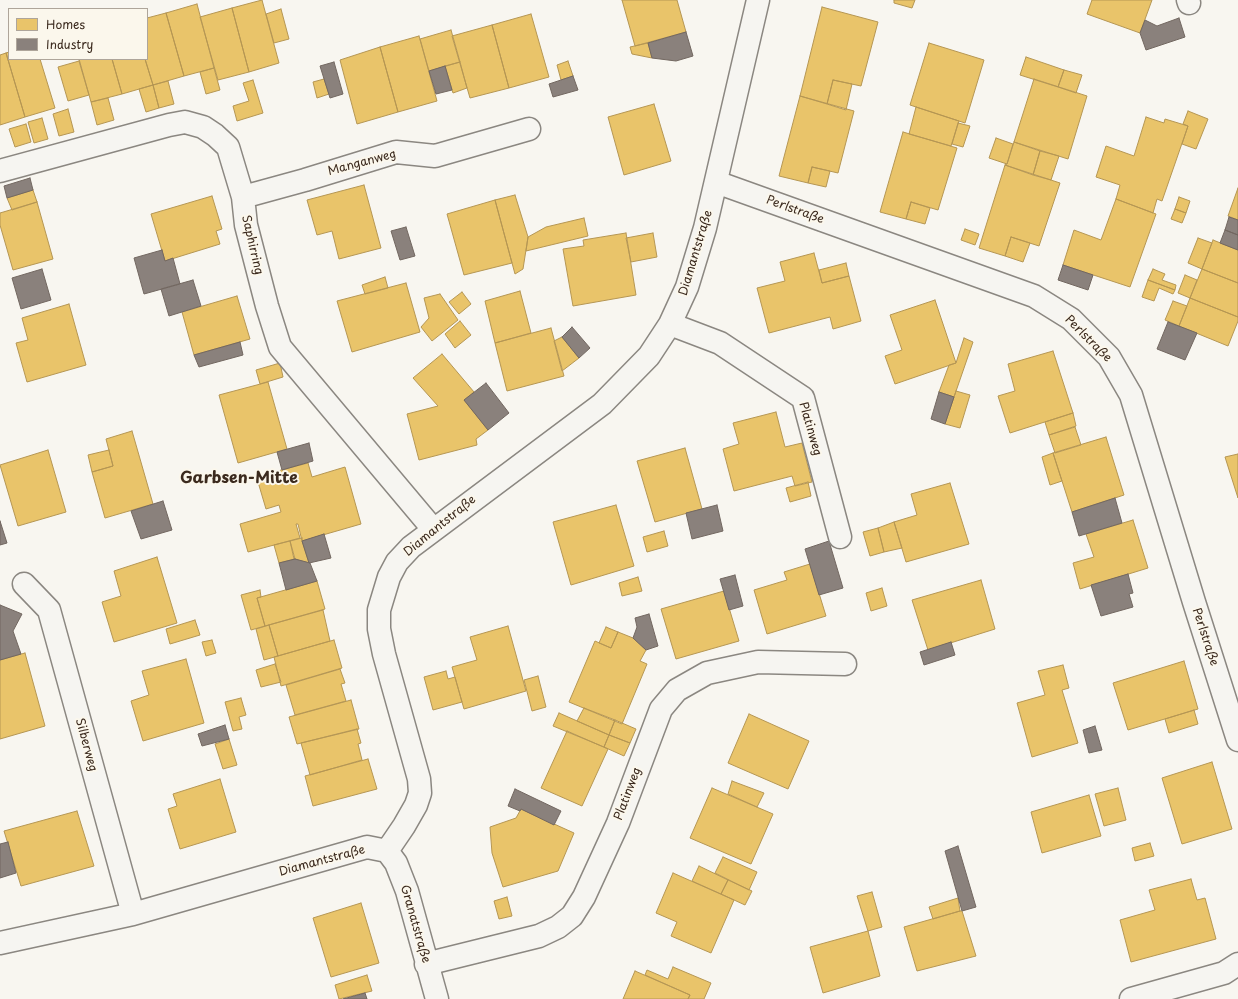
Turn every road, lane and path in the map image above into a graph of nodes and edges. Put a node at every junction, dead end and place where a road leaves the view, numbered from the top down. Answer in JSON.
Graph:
{"nodes":[{"id":1,"x":758,"y":0,"type":"edge"},
{"id":2,"x":529,"y":129,"type":"dead end"},
{"id":3,"x":0,"y":171,"type":"edge"},
{"id":4,"x":716,"y":182,"type":"junction"},
{"id":5,"x":243,"y":197,"type":"junction"},
{"id":6,"x":670,"y":324,"type":"junction"},
{"id":7,"x":433,"y":529,"type":"junction"},
{"id":8,"x":840,"y":537,"type":"dead end"},
{"id":9,"x":24,"y":584,"type":"dead end"},
{"id":10,"x":844,"y":664,"type":"dead end"},
{"id":11,"x":1238,"y":740,"type":"edge"},
{"id":12,"x":387,"y":852,"type":"junction"},
{"id":13,"x":133,"y":914,"type":"junction"},
{"id":14,"x":0,"y":943,"type":"edge"},
{"id":15,"x":426,"y":964,"type":"junction"},
{"id":16,"x":1238,"y":964,"type":"edge"},
{"id":17,"x":436,"y":999,"type":"edge"},
{"id":18,"x":1131,"y":999,"type":"edge"}],
"edges":[{"from":1,"to":4,"type":"street","name":"Diamantstraße"},
{"from":2,"to":5,"type":"street","name":"Manganweg"},
{"from":3,"to":5,"type":"street","name":"Saphirring"},
{"from":4,"to":6,"type":"street","name":"Diamantstraße"},
{"from":4,"to":11,"type":"street","name":"Perlstraße"},
{"from":5,"to":7,"type":"street","name":"Saphirring"},
{"from":6,"to":7,"type":"street","name":"Diamantstraße"},
{"from":6,"to":8,"type":"street","name":"Platinweg"},
{"from":7,"to":12,"type":"street","name":"Diamantstraße"},
{"from":9,"to":13,"type":"street","name":"Silberweg"},
{"from":10,"to":15,"type":"street","name":"Platinweg"},
{"from":12,"to":13,"type":"street","name":"Diamantstraße"},
{"from":12,"to":15,"type":"street","name":"Granatstraße"},
{"from":13,"to":14,"type":"street","name":"Diamantstraße"},
{"from":15,"to":17,"type":"street","name":"Granatstraße"},
{"from":16,"to":18,"type":"street"}]}
